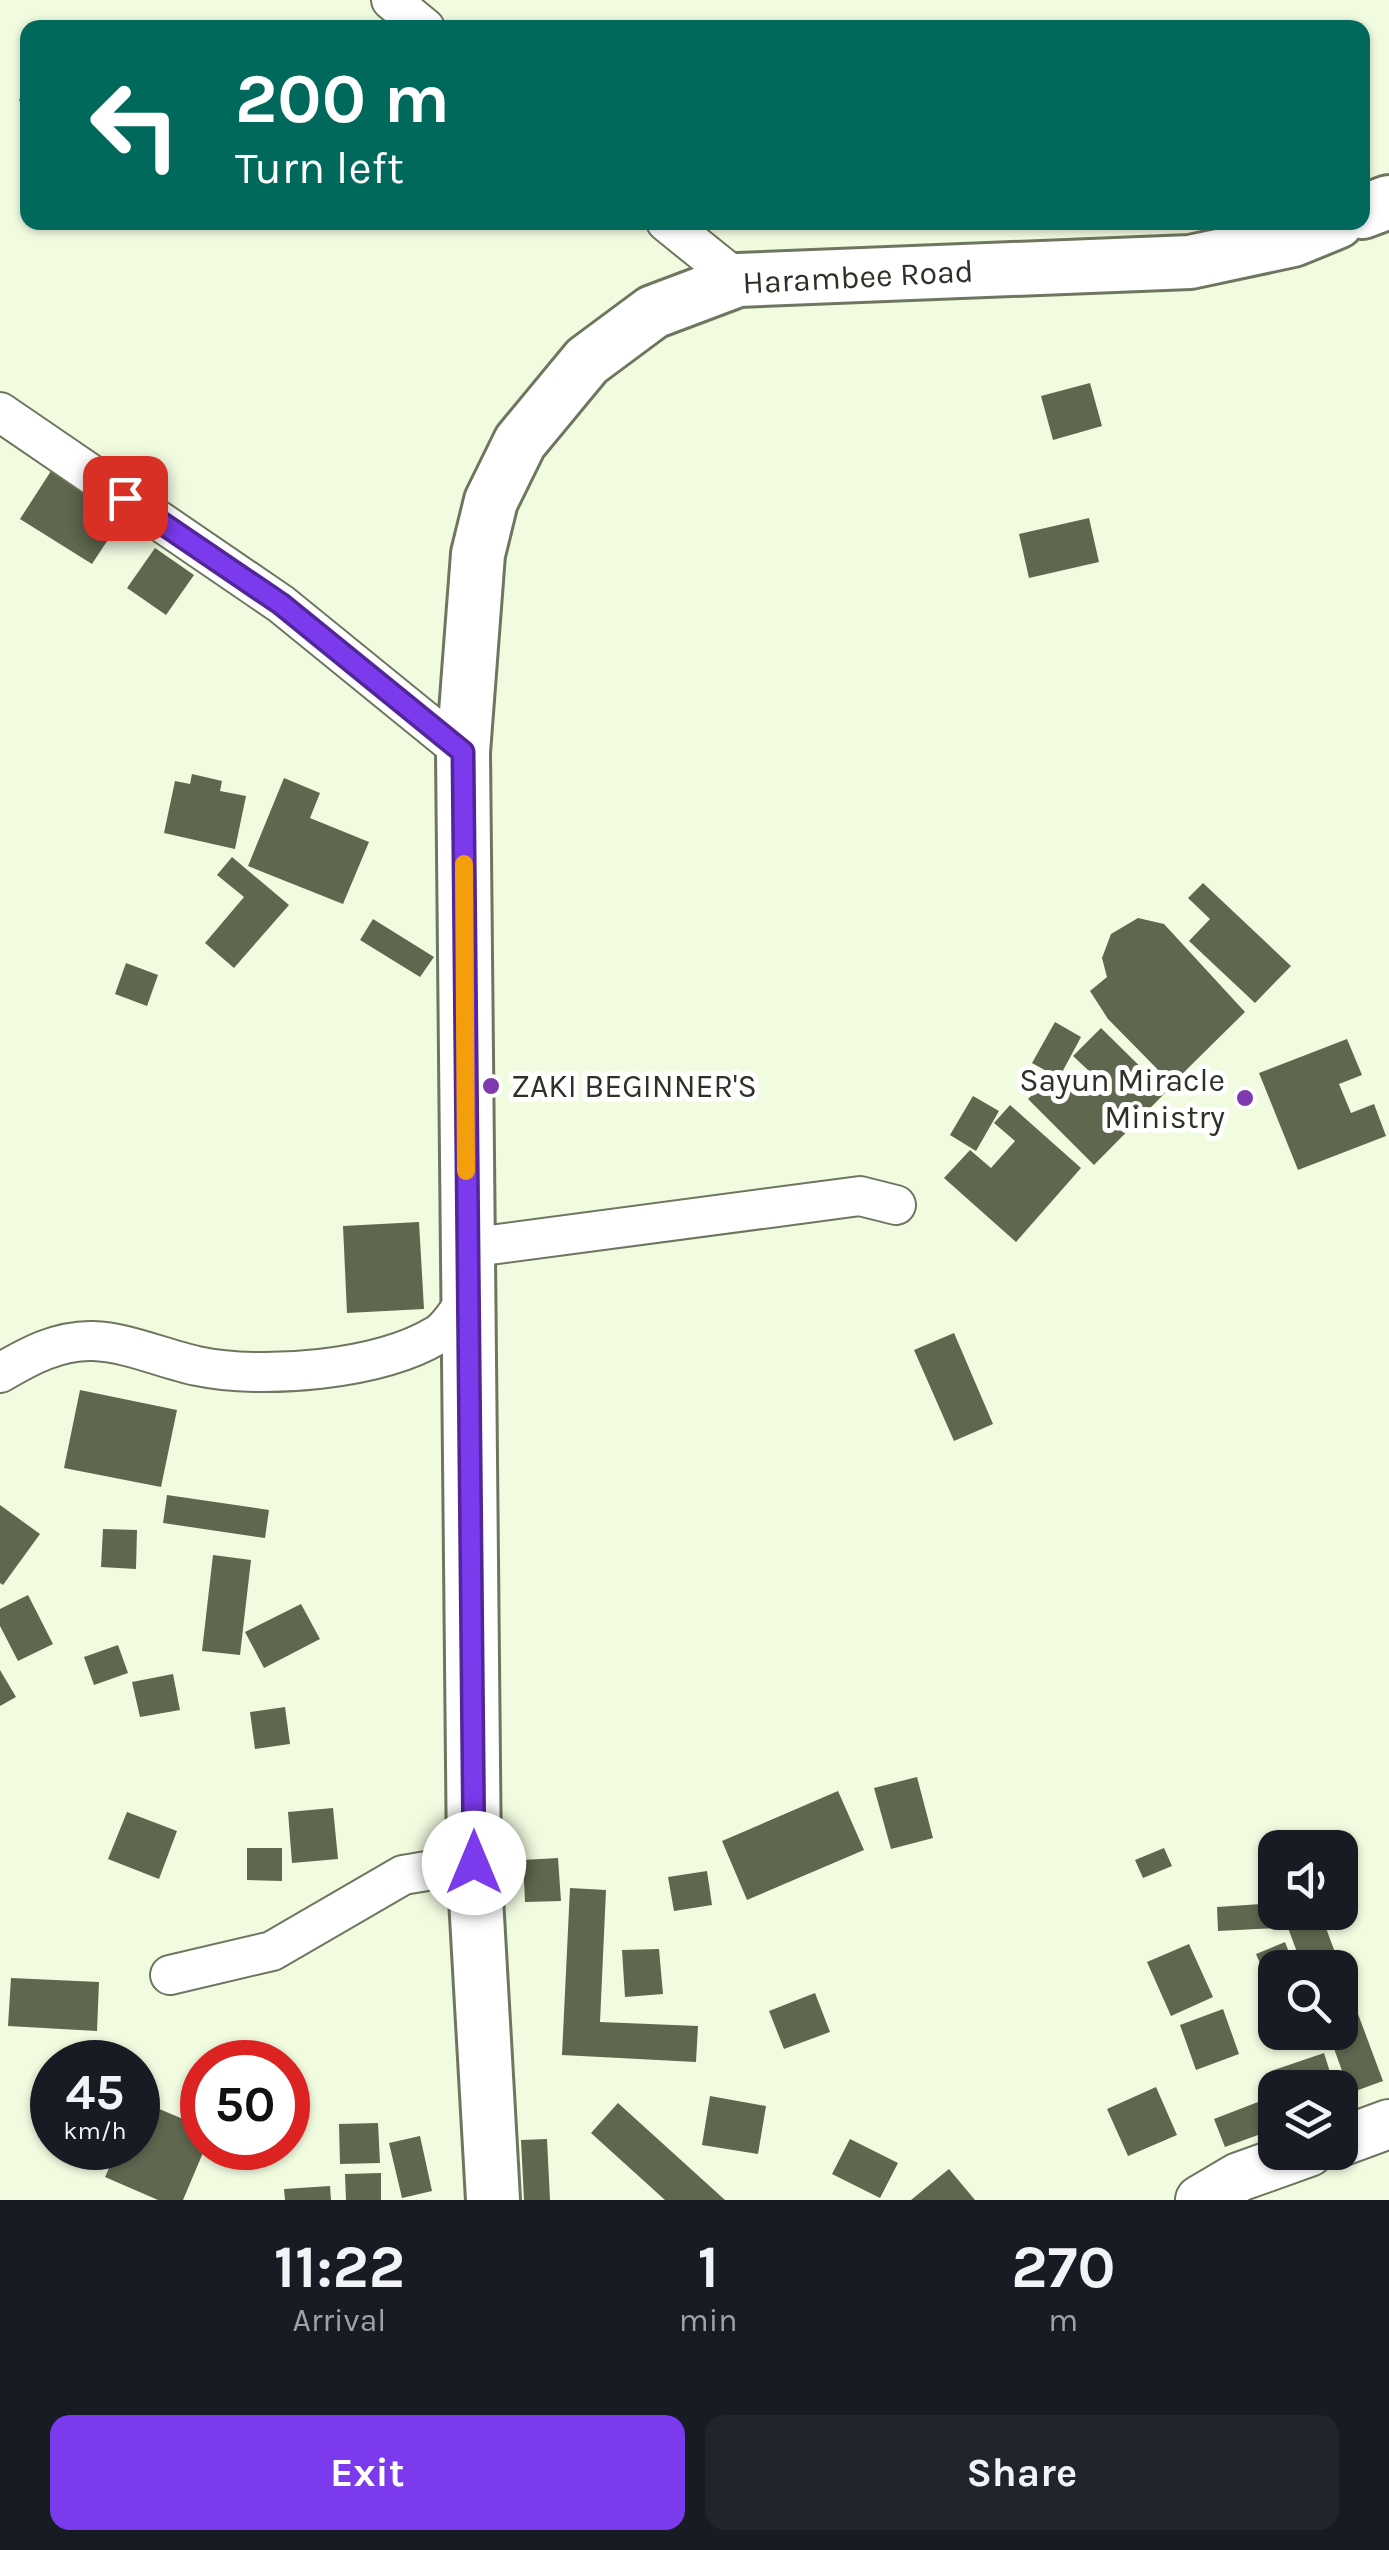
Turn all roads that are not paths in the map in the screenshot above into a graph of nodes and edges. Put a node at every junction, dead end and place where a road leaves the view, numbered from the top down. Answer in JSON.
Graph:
{"nodes":[{"id":1,"x":390,"y":0,"type":"edge"},
{"id":2,"x":415,"y":20,"type":"edge"},
{"id":3,"x":676,"y":230,"type":"edge"},
{"id":4,"x":1317,"y":230,"type":"edge"},
{"id":5,"x":738,"y":280,"type":"junction"},
{"id":6,"x":0,"y":412,"type":"edge"},
{"id":7,"x":463,"y":752,"type":"junction"},
{"id":8,"x":896,"y":1205,"type":"dead end"},
{"id":9,"x":467,"y":1248,"type":"junction"},
{"id":10,"x":467,"y":1300,"type":"junction"},
{"id":11,"x":0,"y":1373,"type":"edge"},
{"id":12,"x":474,"y":1863,"type":"junction"},
{"id":13,"x":170,"y":1974,"type":"dead end"},
{"id":14,"x":1389,"y":2124,"type":"edge"},
{"id":15,"x":1358,"y":2135,"type":"edge"},
{"id":16,"x":1261,"y":2170,"type":"edge"},
{"id":17,"x":493,"y":2200,"type":"edge"},
{"id":18,"x":1200,"y":2200,"type":"edge"}],
"edges":[{"from":1,"to":2,"type":"street"},
{"from":3,"to":5,"type":"street"},
{"from":4,"to":5,"type":"main road","name":"Harambee Road"},
{"from":5,"to":7,"type":"main road","name":"Harambee Road"},
{"from":6,"to":7,"type":"street"},
{"from":7,"to":9,"type":"main road","name":"Harambee Road"},
{"from":8,"to":9,"type":"street"},
{"from":9,"to":10,"type":"main road","name":"Harambee Road"},
{"from":10,"to":11,"type":"street"},
{"from":10,"to":12,"type":"main road","name":"Harambee Road"},
{"from":12,"to":13,"type":"street"},
{"from":12,"to":17,"type":"main road","name":"Harambee Road"},
{"from":14,"to":15,"type":"street"},
{"from":16,"to":18,"type":"street"}]}
